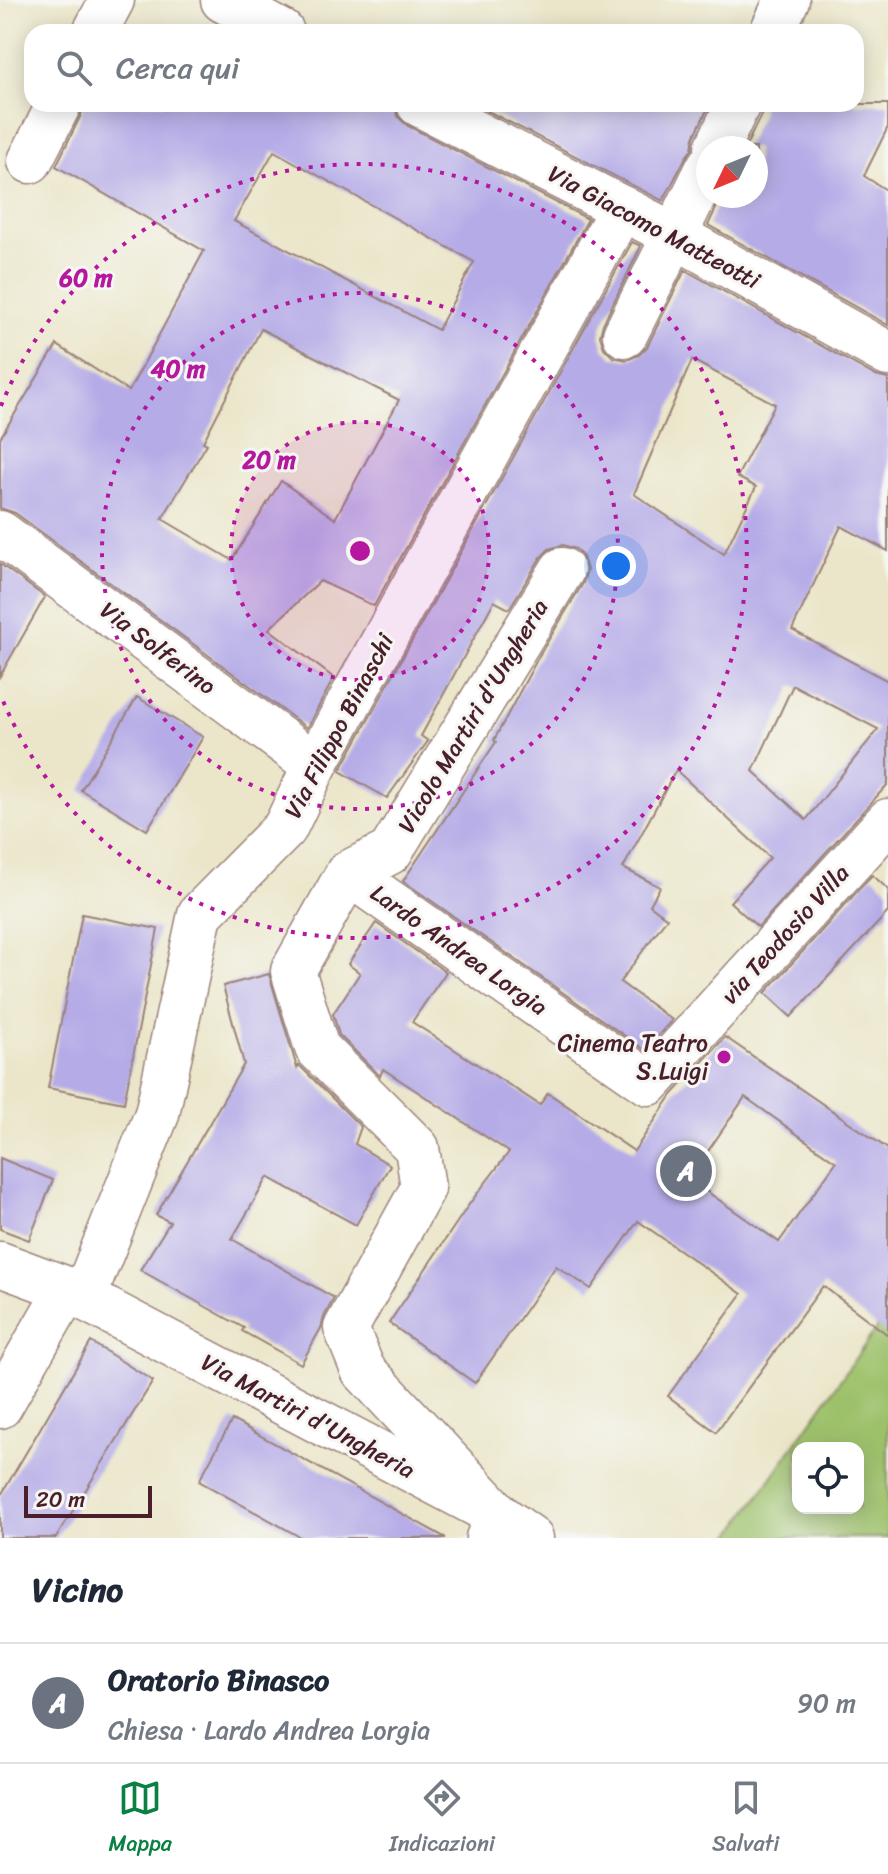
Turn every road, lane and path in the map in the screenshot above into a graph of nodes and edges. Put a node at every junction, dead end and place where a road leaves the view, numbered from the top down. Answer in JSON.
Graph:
{"nodes":[{"id":1,"x":112,"y":0,"type":"edge"},
{"id":2,"x":223,"y":0,"type":"edge"},
{"id":3,"x":787,"y":0,"type":"edge"},
{"id":4,"x":99,"y":24,"type":"edge"},
{"id":5,"x":267,"y":24,"type":"edge"},
{"id":6,"x":776,"y":24,"type":"edge"},
{"id":7,"x":55,"y":112,"type":"edge"},
{"id":8,"x":435,"y":112,"type":"edge"},
{"id":9,"x":734,"y":112,"type":"edge"},
{"id":10,"x":723,"y":136,"type":"edge"},
{"id":11,"x":30,"y":161,"type":"dead end"},
{"id":12,"x":696,"y":194,"type":"edge"},
{"id":13,"x":622,"y":208,"type":"junction"},
{"id":14,"x":676,"y":236,"type":"junction"},
{"id":15,"x":625,"y":335,"type":"dead end"},
{"id":16,"x":888,"y":354,"type":"edge"},
{"id":17,"x":0,"y":533,"type":"edge"},
{"id":18,"x":562,"y":570,"type":"dead end"},
{"id":19,"x":315,"y":765,"type":"junction"},
{"id":20,"x":888,"y":821,"type":"edge"},
{"id":21,"x":348,"y":873,"type":"junction"},
{"id":22,"x":649,"y":1083,"type":"joint"},
{"id":23,"x":0,"y":1264,"type":"edge"},
{"id":24,"x":76,"y":1293,"type":"junction"},
{"id":25,"x":0,"y":1406,"type":"edge"},
{"id":26,"x":506,"y":1531,"type":"edge"}],
"edges":[{"from":1,"to":4,"type":"street"},
{"from":2,"to":5,"type":"street"},
{"from":3,"to":6,"type":"street"},
{"from":7,"to":11,"type":"street"},
{"from":8,"to":13,"type":"street","name":"Via Giacomo Matteotti"},
{"from":9,"to":10,"type":"street"},
{"from":12,"to":14,"type":"street"},
{"from":13,"to":14,"type":"street","name":"Via Giacomo Matteotti"},
{"from":13,"to":19,"type":"street","name":"Via Filippo Binaschi"},
{"from":14,"to":15,"type":"street"},
{"from":14,"to":16,"type":"street","name":"Via Giacomo Matteotti"},
{"from":17,"to":19,"type":"street","name":"Via Solferino"},
{"from":18,"to":21,"type":"street","name":"Vicolo Martiri d'Ungheria"},
{"from":19,"to":24,"type":"street","name":"Via Filippo Binaschi"},
{"from":20,"to":22,"type":"street","name":"via Teodosio Villa"},
{"from":21,"to":22,"type":"street","name":"Lardo Andrea Lorgia"},
{"from":21,"to":26,"type":"street"},
{"from":23,"to":24,"type":"street","name":"Via Martiri d'Ungheria"},
{"from":24,"to":25,"type":"street","name":"Via Filippo Binaschi"},
{"from":24,"to":26,"type":"street","name":"Via Martiri d'Ungheria"}]}
